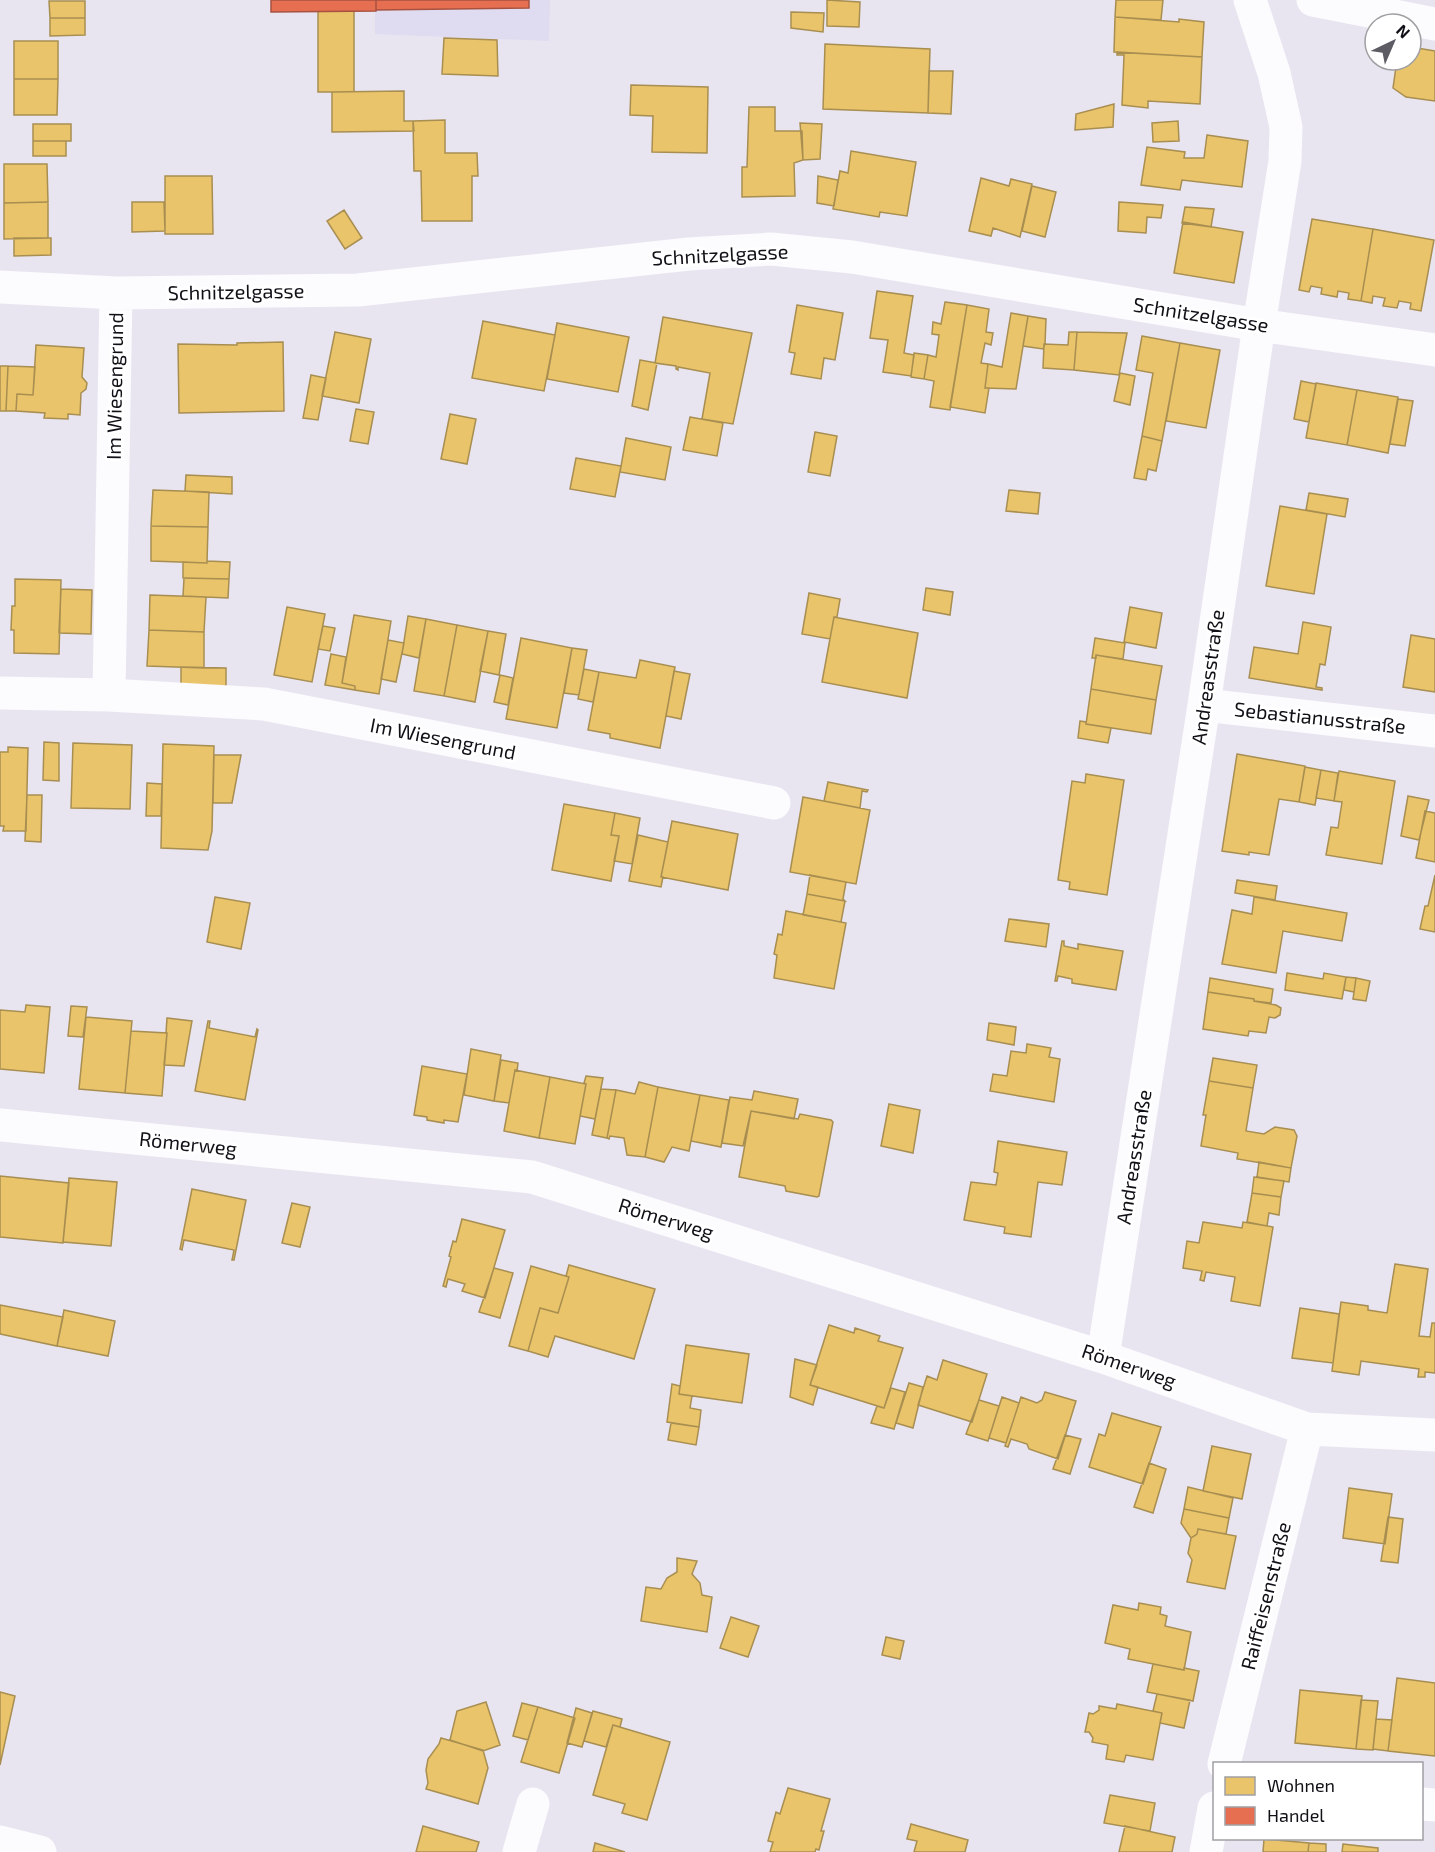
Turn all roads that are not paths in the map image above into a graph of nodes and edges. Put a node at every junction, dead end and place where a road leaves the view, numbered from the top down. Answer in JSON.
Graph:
{"nodes":[{"id":1,"x":1250,"y":0,"type":"edge"},
{"id":2,"x":1313,"y":0,"type":"edge"},
{"id":3,"x":1435,"y":24,"type":"edge"},
{"id":4,"x":0,"y":287,"type":"edge"},
{"id":5,"x":116,"y":293,"type":"junction"},
{"id":6,"x":1259,"y":326,"type":"junction"},
{"id":7,"x":1435,"y":350,"type":"edge"},
{"id":8,"x":0,"y":693,"type":"edge"},
{"id":9,"x":109,"y":694,"type":"junction"},
{"id":10,"x":1204,"y":705,"type":"junction"},
{"id":11,"x":1435,"y":731,"type":"edge"},
{"id":12,"x":774,"y":803,"type":"dead end"},
{"id":13,"x":0,"y":1125,"type":"edge"},
{"id":14,"x":1103,"y":1357,"type":"junction"},
{"id":15,"x":1307,"y":1429,"type":"junction"},
{"id":16,"x":1435,"y":1435,"type":"edge"},
{"id":17,"x":1224,"y":1762,"type":"edge"},
{"id":18,"x":533,"y":1804,"type":"dead end"},
{"id":19,"x":1213,"y":1818,"type":"edge"},
{"id":20,"x":0,"y":1842,"type":"edge"},
{"id":21,"x":40,"y":1852,"type":"edge"},
{"id":22,"x":519,"y":1852,"type":"edge"},
{"id":23,"x":1206,"y":1852,"type":"edge"}],
"edges":[{"from":1,"to":6,"type":"street","name":"Andreasstraße"},
{"from":2,"to":3,"type":"street"},
{"from":4,"to":5,"type":"street","name":"Schnitzelgasse"},
{"from":5,"to":6,"type":"street","name":"Schnitzelgasse"},
{"from":5,"to":9,"type":"street","name":"Im Wiesengrund"},
{"from":6,"to":7,"type":"street","name":"Schnitzelgasse"},
{"from":6,"to":10,"type":"street","name":"Andreasstraße"},
{"from":8,"to":9,"type":"street","name":"Im Wiesengrund"},
{"from":9,"to":12,"type":"street","name":"Im Wiesengrund"},
{"from":10,"to":11,"type":"street","name":"Sebastianusstraße"},
{"from":10,"to":14,"type":"street","name":"Andreasstraße"},
{"from":13,"to":14,"type":"street","name":"Römerweg"},
{"from":14,"to":15,"type":"street","name":"Römerweg"},
{"from":15,"to":16,"type":"street","name":"Römerweg"},
{"from":15,"to":17,"type":"street","name":"Raiffeisenstraße"},
{"from":18,"to":22,"type":"street"},
{"from":19,"to":23,"type":"street"},
{"from":20,"to":21,"type":"street"}]}
